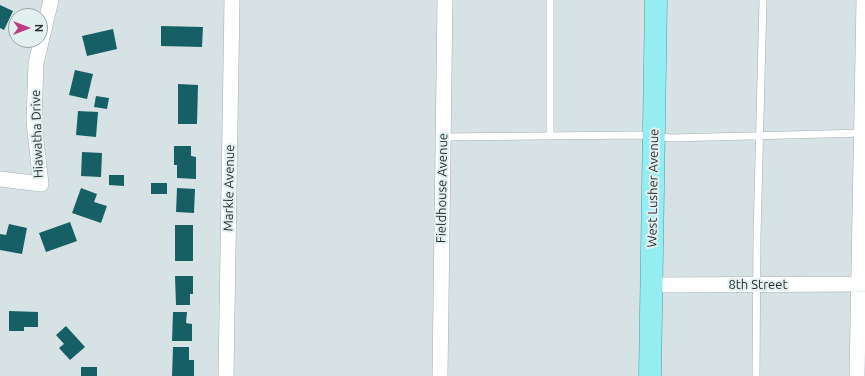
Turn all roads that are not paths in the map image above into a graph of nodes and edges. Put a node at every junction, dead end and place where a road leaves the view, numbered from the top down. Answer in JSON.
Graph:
{"nodes":[{"id":1,"x":51,"y":0,"type":"edge"},
{"id":2,"x":232,"y":0,"type":"edge"},
{"id":3,"x":445,"y":0,"type":"edge"},
{"id":4,"x":550,"y":0,"type":"edge"},
{"id":5,"x":656,"y":0,"type":"edge"},
{"id":6,"x":763,"y":0,"type":"edge"},
{"id":7,"x":864,"y":0,"type":"edge"},
{"id":8,"x":863,"y":133,"type":"edge"},
{"id":9,"x":550,"y":136,"type":"junction"},
{"id":10,"x":654,"y":136,"type":"junction"},
{"id":11,"x":760,"y":136,"type":"junction"},
{"id":12,"x":443,"y":137,"type":"junction"},
{"id":13,"x":0,"y":179,"type":"edge"},
{"id":14,"x":862,"y":284,"type":"edge"},
{"id":15,"x":651,"y":285,"type":"junction"},
{"id":16,"x":758,"y":285,"type":"junction"},
{"id":17,"x":226,"y":376,"type":"edge"},
{"id":18,"x":440,"y":376,"type":"edge"},
{"id":19,"x":650,"y":376,"type":"edge"},
{"id":20,"x":756,"y":376,"type":"edge"},
{"id":21,"x":857,"y":376,"type":"edge"}],
"edges":[{"from":1,"to":13,"type":"street","name":"Hiawatha Drive"},
{"from":2,"to":17,"type":"street","name":"Markle Avenue"},
{"from":3,"to":12,"type":"street","name":"Fieldhouse Avenue"},
{"from":4,"to":9,"type":"lane"},
{"from":5,"to":10,"type":"main road","name":"West Lusher Avenue"},
{"from":6,"to":11,"type":"lane"},
{"from":7,"to":8,"type":"street"},
{"from":8,"to":11,"type":"lane"},
{"from":8,"to":14,"type":"street"},
{"from":9,"to":10,"type":"lane"},
{"from":9,"to":12,"type":"lane"},
{"from":10,"to":11,"type":"lane"},
{"from":10,"to":15,"type":"main road","name":"West Lusher Avenue"},
{"from":11,"to":16,"type":"lane"},
{"from":12,"to":18,"type":"street","name":"Fieldhouse Avenue"},
{"from":14,"to":16,"type":"street","name":"8th Street"},
{"from":14,"to":21,"type":"street"},
{"from":15,"to":16,"type":"street","name":"8th Street"},
{"from":15,"to":19,"type":"main road","name":"West Lusher Avenue"},
{"from":16,"to":20,"type":"lane"}]}
